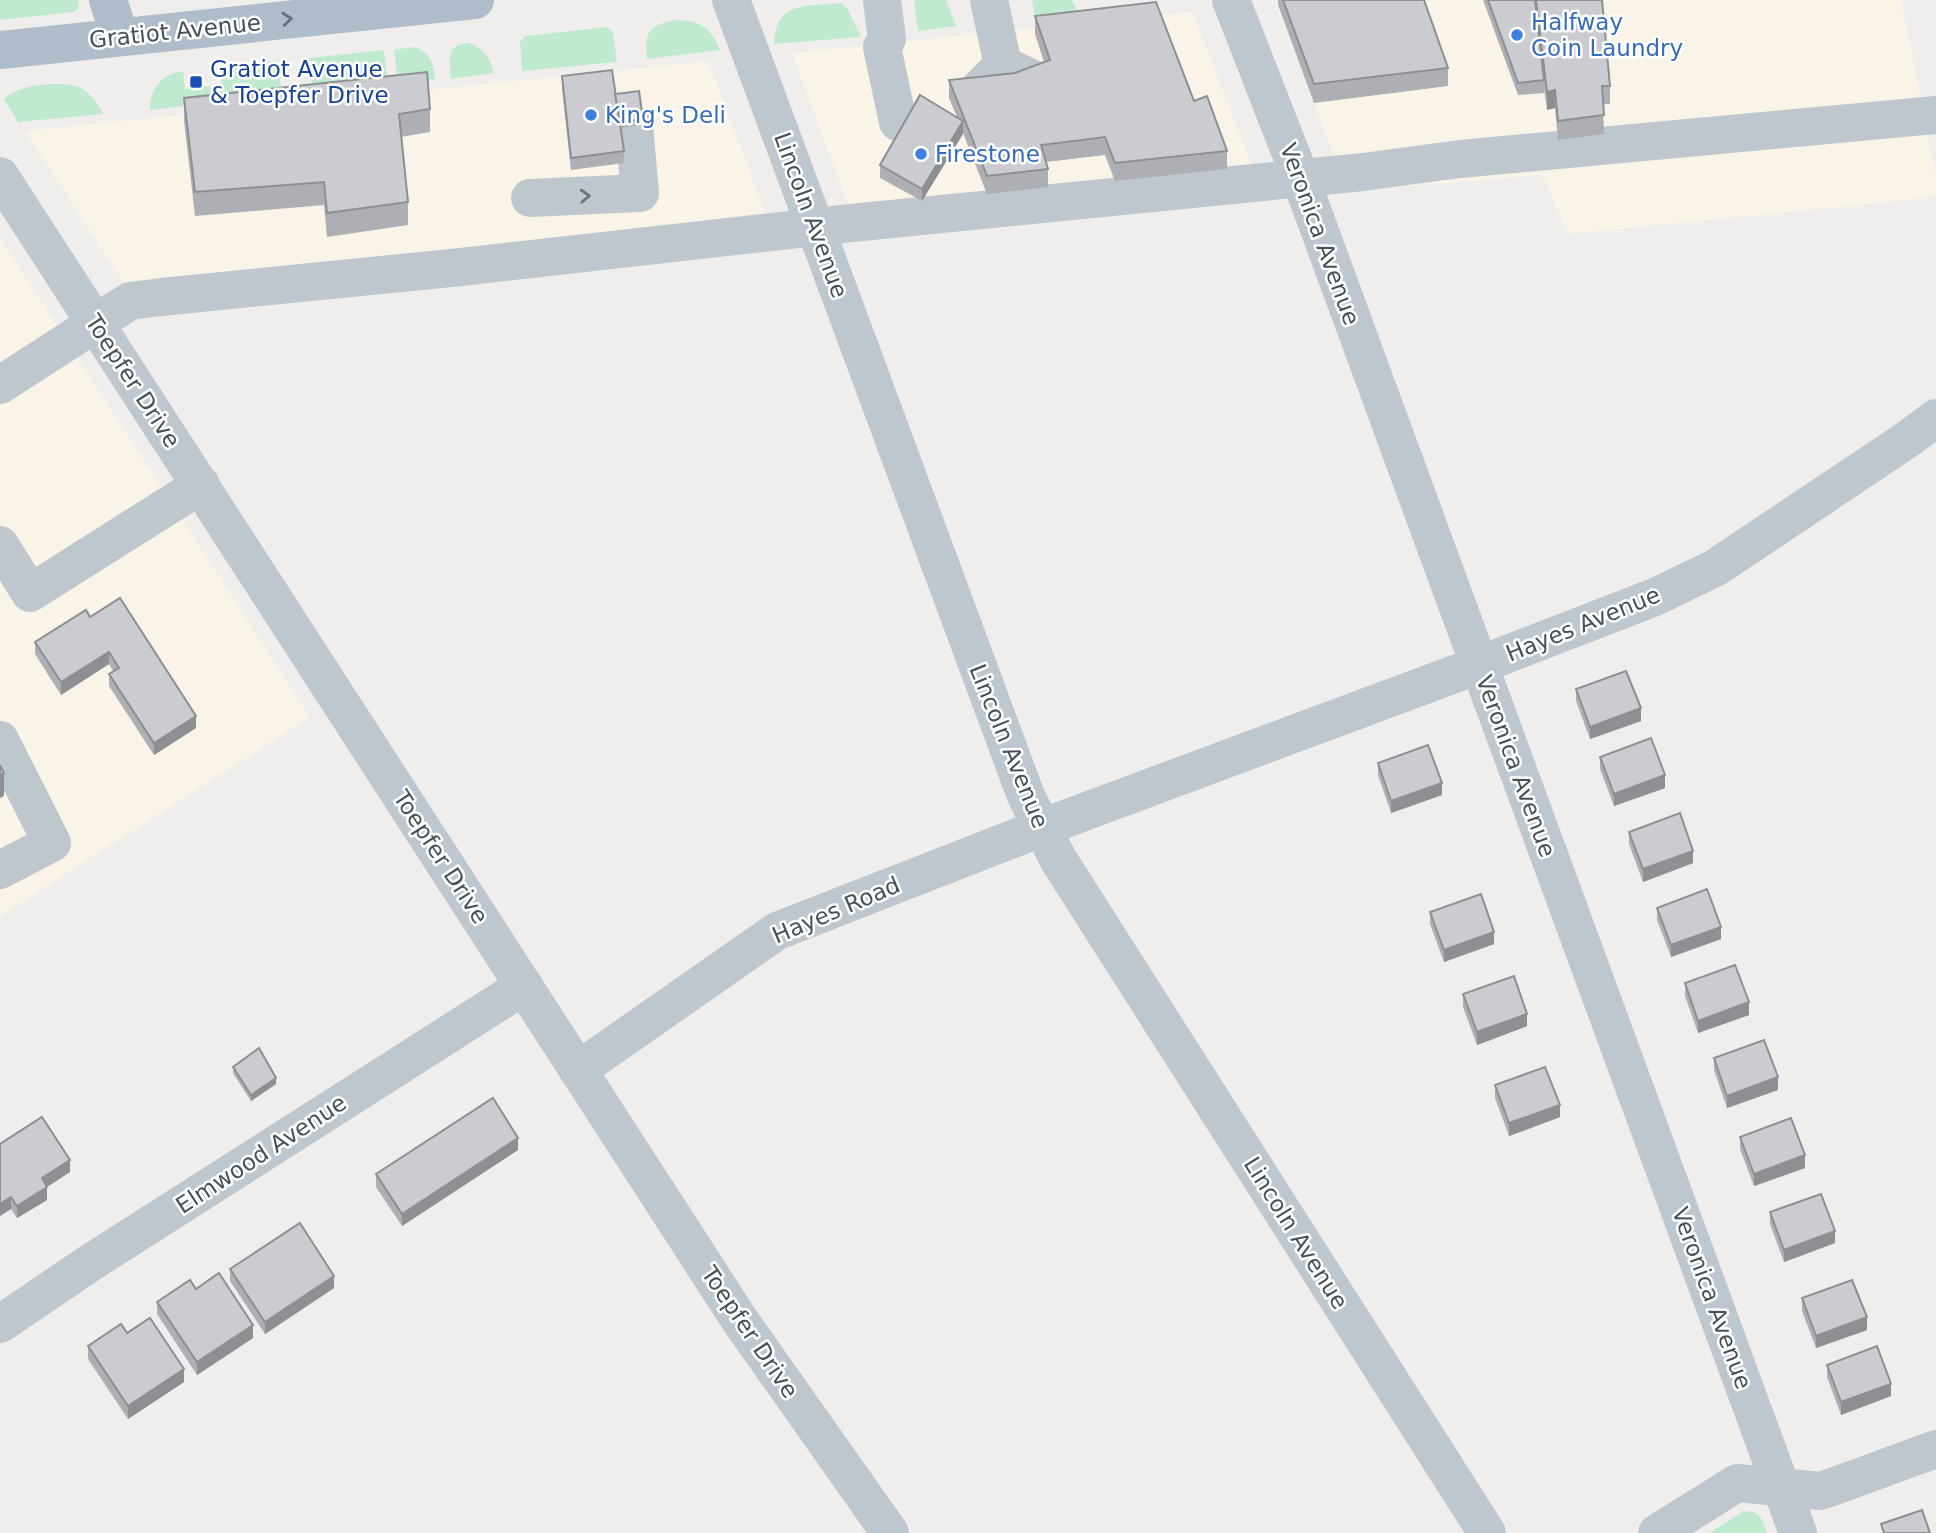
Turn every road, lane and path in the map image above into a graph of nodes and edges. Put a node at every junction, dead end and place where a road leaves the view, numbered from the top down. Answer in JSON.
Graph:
{"nodes":[{"id":1,"x":108,"y":0,"type":"edge"},
{"id":2,"x":475,"y":0,"type":"edge"},
{"id":3,"x":731,"y":0,"type":"edge"},
{"id":4,"x":882,"y":0,"type":"edge"},
{"id":5,"x":989,"y":0,"type":"edge"},
{"id":6,"x":1231,"y":0,"type":"edge"},
{"id":7,"x":120,"y":37,"type":"junction"},
{"id":8,"x":0,"y":50,"type":"edge"},
{"id":9,"x":1007,"y":85,"type":"edge"},
{"id":10,"x":1936,"y":115,"type":"edge"},
{"id":11,"x":898,"y":122,"type":"dead end"},
{"id":12,"x":634,"y":126,"type":"edge"},
{"id":13,"x":0,"y":176,"type":"edge"},
{"id":14,"x":1300,"y":177,"type":"junction"},
{"id":15,"x":530,"y":198,"type":"dead end"},
{"id":16,"x":815,"y":227,"type":"junction"},
{"id":17,"x":96,"y":323,"type":"junction"},
{"id":18,"x":0,"y":385,"type":"edge"},
{"id":19,"x":1936,"y":418,"type":"edge"},
{"id":20,"x":201,"y":485,"type":"junction"},
{"id":21,"x":0,"y":545,"type":"edge"},
{"id":22,"x":1479,"y":665,"type":"junction"},
{"id":23,"x":0,"y":740,"type":"edge"},
{"id":24,"x":1041,"y":828,"type":"junction"},
{"id":25,"x":0,"y":870,"type":"edge"},
{"id":26,"x":524,"y":986,"type":"junction"},
{"id":27,"x":578,"y":1070,"type":"junction"},
{"id":28,"x":0,"y":1324,"type":"edge"},
{"id":29,"x":1936,"y":1448,"type":"edge"},
{"id":30,"x":1782,"y":1489,"type":"junction"},
{"id":31,"x":890,"y":1533,"type":"edge"},
{"id":32,"x":1487,"y":1533,"type":"edge"},
{"id":33,"x":1657,"y":1533,"type":"edge"},
{"id":34,"x":1798,"y":1533,"type":"edge"}],
"edges":[{"from":1,"to":7,"type":"main road"},
{"from":7,"to":2,"type":"main road","name":"Gratiot Avenue","one_way":true},
{"from":3,"to":16,"type":"street","name":"Lincoln Avenue"},
{"from":4,"to":11,"type":"street"},
{"from":5,"to":9,"type":"street"},
{"from":6,"to":14,"type":"street","name":"Veronica Avenue"},
{"from":7,"to":8,"type":"main road","name":"Gratiot Avenue"},
{"from":10,"to":14,"type":"street"},
{"from":15,"to":12,"type":"street","one_way":true},
{"from":13,"to":17,"type":"street","name":"Toepfer Drive"},
{"from":14,"to":16,"type":"street"},
{"from":14,"to":22,"type":"street","name":"Veronica Avenue"},
{"from":16,"to":17,"type":"street"},
{"from":16,"to":24,"type":"street","name":"Lincoln Avenue"},
{"from":17,"to":18,"type":"street"},
{"from":17,"to":20,"type":"street","name":"Toepfer Drive"},
{"from":19,"to":22,"type":"street","name":"Hayes Avenue"},
{"from":20,"to":21,"type":"street"},
{"from":20,"to":26,"type":"street","name":"Toepfer Drive"},
{"from":22,"to":24,"type":"street","name":"Hayes Avenue"},
{"from":22,"to":30,"type":"street","name":"Veronica Avenue"},
{"from":23,"to":25,"type":"street"},
{"from":24,"to":27,"type":"street","name":"Hayes Road"},
{"from":24,"to":32,"type":"street","name":"Lincoln Avenue"},
{"from":26,"to":27,"type":"street","name":"Toepfer Drive"},
{"from":26,"to":28,"type":"street","name":"Elmwood Avenue"},
{"from":27,"to":31,"type":"street","name":"Toepfer Drive"},
{"from":29,"to":30,"type":"street"},
{"from":30,"to":33,"type":"street"},
{"from":30,"to":34,"type":"street","name":"Veronica Avenue"}]}
